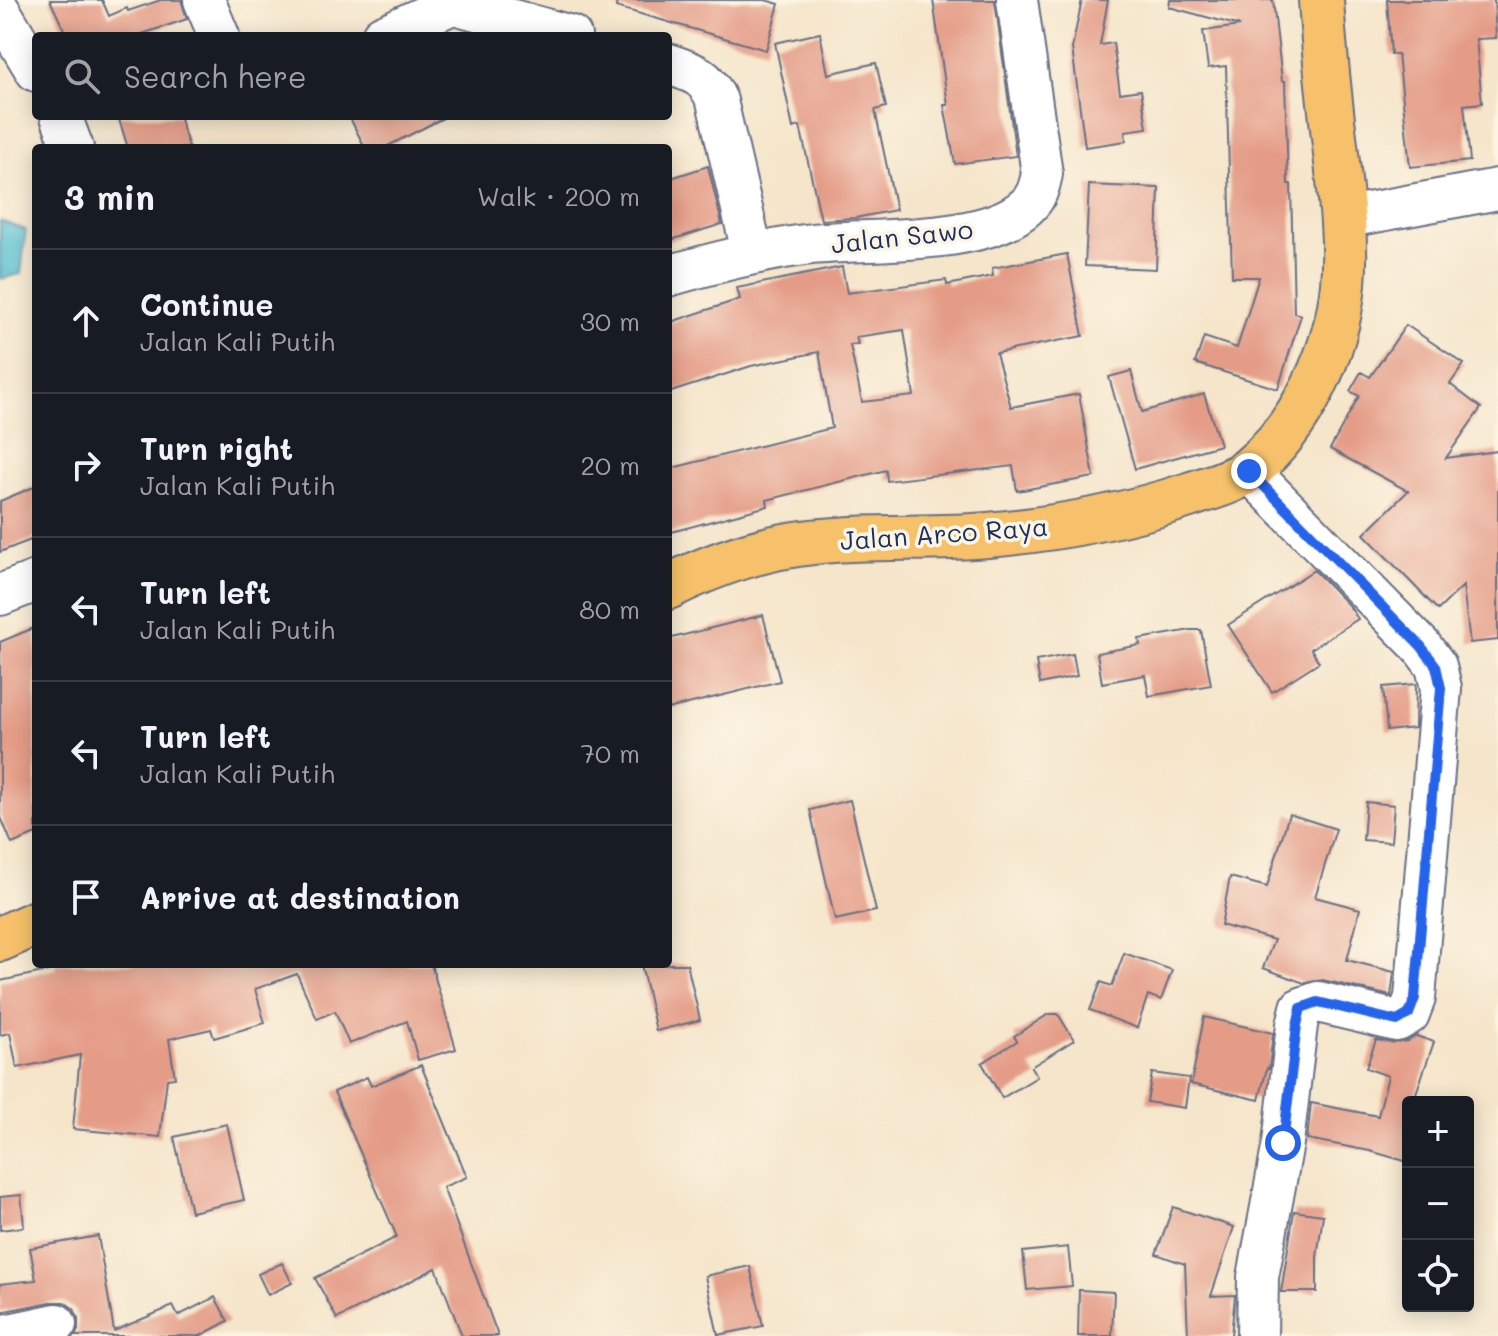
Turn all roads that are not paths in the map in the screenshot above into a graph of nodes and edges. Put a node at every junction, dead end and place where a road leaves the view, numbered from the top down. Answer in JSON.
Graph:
{"nodes":[{"id":1,"x":204,"y":0,"type":"edge"},
{"id":2,"x":1017,"y":0,"type":"edge"},
{"id":3,"x":1321,"y":0,"type":"edge"},
{"id":4,"x":447,"y":1,"type":"edge"},
{"id":5,"x":0,"y":11,"type":"edge"},
{"id":6,"x":217,"y":32,"type":"edge"},
{"id":7,"x":389,"y":32,"type":"edge"},
{"id":8,"x":557,"y":32,"type":"edge"},
{"id":9,"x":32,"y":64,"type":"edge"},
{"id":10,"x":672,"y":66,"type":"edge"},
{"id":11,"x":62,"y":120,"type":"edge"},
{"id":12,"x":72,"y":144,"type":"edge"},
{"id":13,"x":1498,"y":189,"type":"edge"},
{"id":14,"x":1342,"y":218,"type":"junction"},
{"id":15,"x":752,"y":252,"type":"junction"},
{"id":16,"x":672,"y":275,"type":"edge"},
{"id":17,"x":1249,"y":471,"type":"junction"},
{"id":18,"x":32,"y":583,"type":"edge"},
{"id":19,"x":672,"y":585,"type":"edge"},
{"id":20,"x":0,"y":595,"type":"edge"},
{"id":21,"x":32,"y":925,"type":"edge"},
{"id":22,"x":0,"y":939,"type":"edge"},
{"id":23,"x":56,"y":1324,"type":"dead end"},
{"id":24,"x":0,"y":1336,"type":"edge"},
{"id":25,"x":1257,"y":1336,"type":"edge"}],
"edges":[{"from":1,"to":6,"type":"street"},
{"from":2,"to":15,"type":"street","name":"Jalan Sawo"},
{"from":3,"to":14,"type":"main road","name":"Jalan Arco Raya"},
{"from":4,"to":7,"type":"street"},
{"from":4,"to":8,"type":"street"},
{"from":5,"to":9,"type":"street"},
{"from":10,"to":15,"type":"street"},
{"from":11,"to":12,"type":"street"},
{"from":13,"to":14,"type":"street"},
{"from":14,"to":17,"type":"main road","name":"Jalan Arco Raya"},
{"from":15,"to":16,"type":"street","name":"Jalan Sawo"},
{"from":17,"to":19,"type":"main road","name":"Jalan Arco Raya"},
{"from":17,"to":25,"type":"street"},
{"from":18,"to":20,"type":"street"},
{"from":21,"to":22,"type":"main road"},
{"from":23,"to":24,"type":"street"}]}
